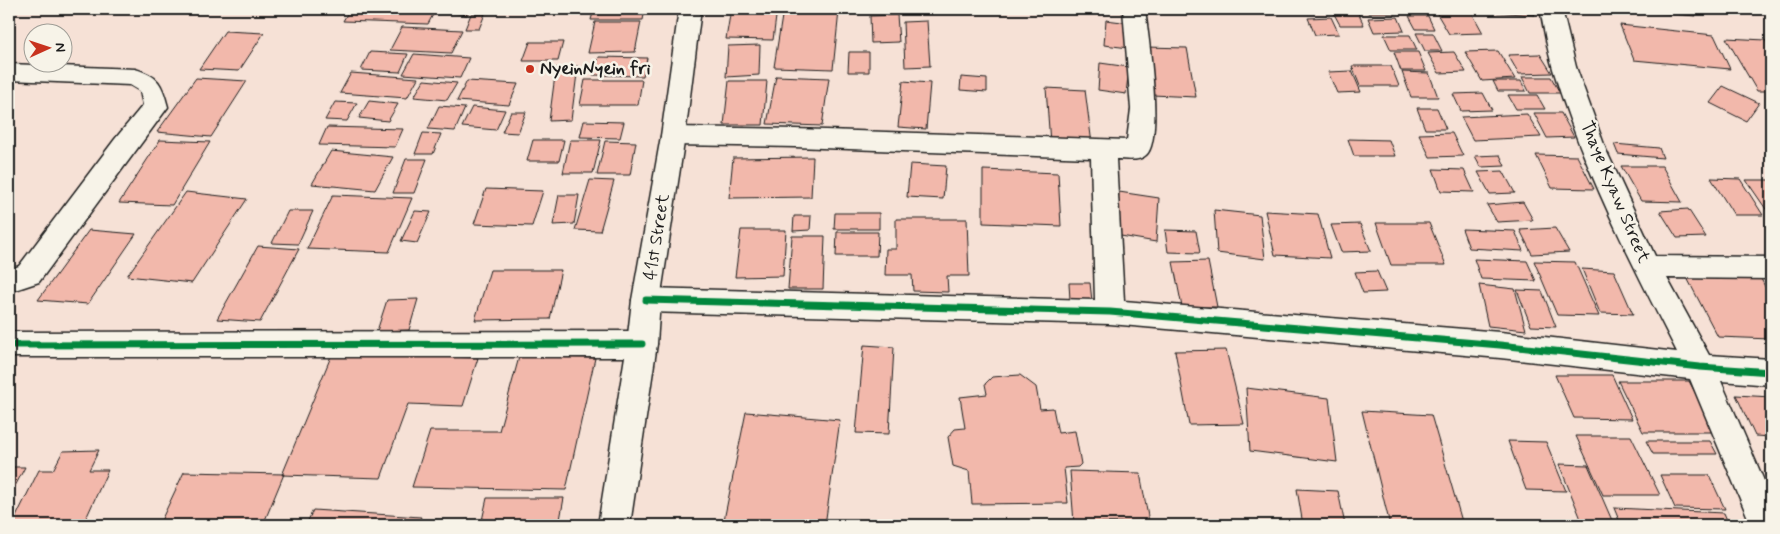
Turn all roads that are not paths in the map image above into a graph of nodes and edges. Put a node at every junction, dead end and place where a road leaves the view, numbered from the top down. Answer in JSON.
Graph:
{"nodes":[{"id":1,"x":690,"y":9,"type":"edge"},
{"id":2,"x":1134,"y":9,"type":"edge"},
{"id":3,"x":1551,"y":9,"type":"edge"},
{"id":4,"x":9,"y":72,"type":"edge"},
{"id":5,"x":673,"y":136,"type":"junction"},
{"id":6,"x":1103,"y":150,"type":"junction"},
{"id":7,"x":1647,"y":266,"type":"junction"},
{"id":8,"x":1771,"y":268,"type":"edge"},
{"id":9,"x":9,"y":281,"type":"edge"},
{"id":10,"x":646,"y":300,"type":"junction"},
{"id":11,"x":1110,"y":312,"type":"junction"},
{"id":12,"x":642,"y":344,"type":"junction"},
{"id":13,"x":9,"y":345,"type":"edge"},
{"id":14,"x":1700,"y":367,"type":"junction"},
{"id":15,"x":1771,"y":372,"type":"edge"},
{"id":16,"x":614,"y":525,"type":"edge"},
{"id":17,"x":1767,"y":525,"type":"edge"}],
"edges":[{"from":1,"to":5,"type":"street","name":"41st Street"},
{"from":2,"to":6,"type":"street"},
{"from":3,"to":7,"type":"street","name":"Thaye Kyaw Street"},
{"from":4,"to":9,"type":"street"},
{"from":5,"to":6,"type":"street"},
{"from":5,"to":10,"type":"street","name":"41st Street"},
{"from":6,"to":11,"type":"street"},
{"from":7,"to":8,"type":"street"},
{"from":7,"to":14,"type":"street","name":"Thaye Kyaw Street"},
{"from":10,"to":11,"type":"street"},
{"from":10,"to":12,"type":"street","name":"41st Street"},
{"from":11,"to":14,"type":"street"},
{"from":12,"to":13,"type":"street"},
{"from":12,"to":16,"type":"street","name":"41st Street"},
{"from":14,"to":15,"type":"street"},
{"from":14,"to":17,"type":"street","name":"Thaye Kyaw Street"}]}
